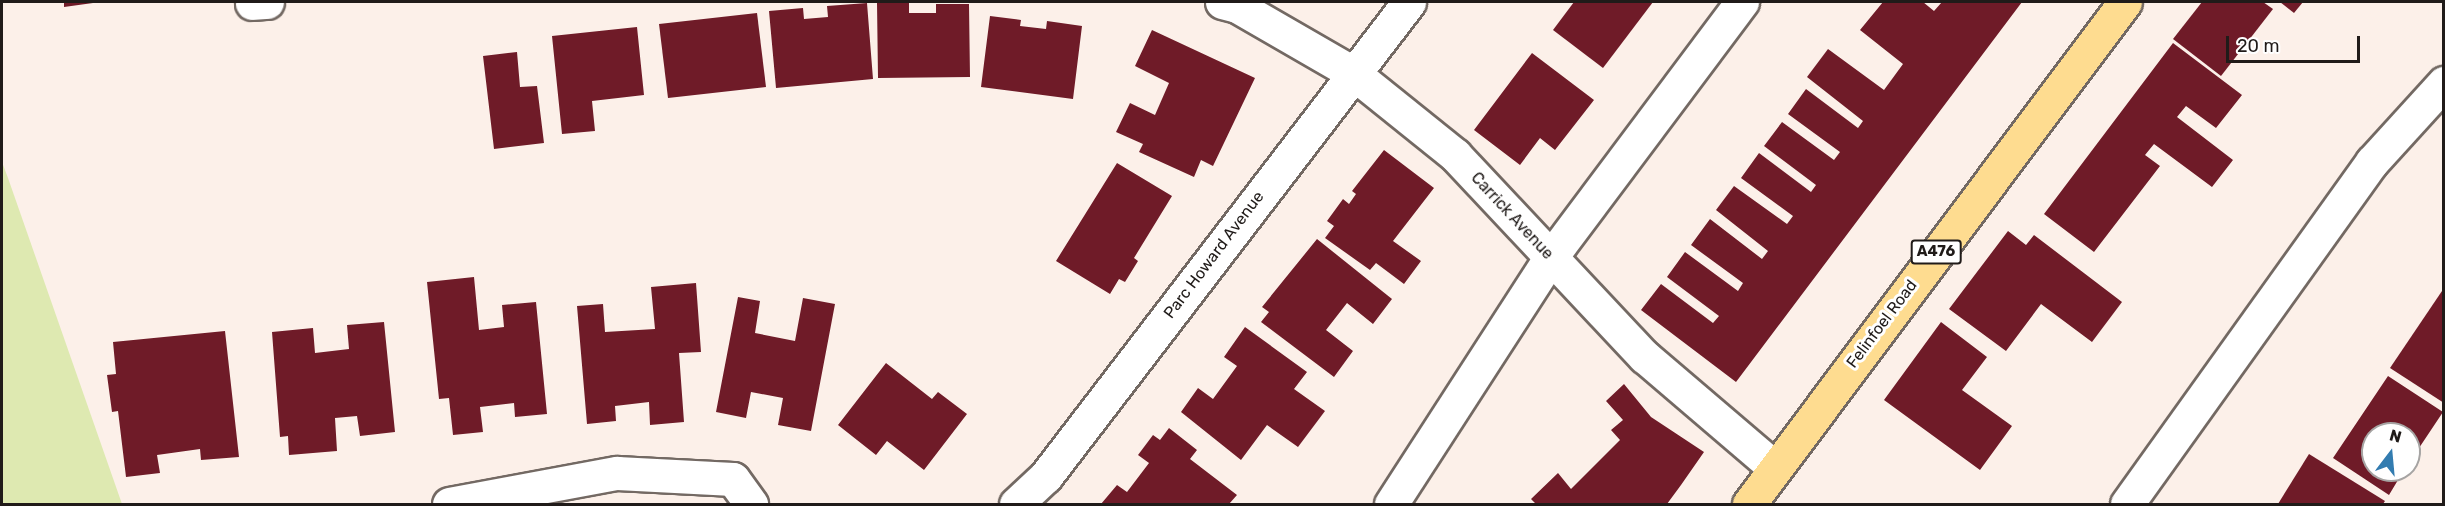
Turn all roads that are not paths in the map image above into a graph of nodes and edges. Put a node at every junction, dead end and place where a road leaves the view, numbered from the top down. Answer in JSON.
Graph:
{"nodes":[{"id":1,"x":1222,"y":2,"type":"edge"},
{"id":2,"x":1409,"y":2,"type":"edge"},
{"id":3,"x":1742,"y":2,"type":"edge"},
{"id":4,"x":2125,"y":2,"type":"edge"},
{"id":5,"x":1353,"y":73,"type":"junction"},
{"id":6,"x":2444,"y":83,"type":"edge"},
{"id":7,"x":1551,"y":258,"type":"junction"},
{"id":8,"x":1774,"y":467,"type":"junction"},
{"id":9,"x":449,"y":504,"type":"edge"},
{"id":10,"x":751,"y":504,"type":"edge"},
{"id":11,"x":1016,"y":504,"type":"edge"},
{"id":12,"x":1392,"y":504,"type":"edge"},
{"id":13,"x":1749,"y":504,"type":"edge"},
{"id":14,"x":2127,"y":504,"type":"edge"}],
"edges":[{"from":1,"to":5,"type":"street","name":"Carrick Avenue"},
{"from":2,"to":5,"type":"street","name":"Parc Howard Avenue"},
{"from":3,"to":7,"type":"street"},
{"from":4,"to":8,"type":"main road","name":"Felinfoel Road","number":"A476"},
{"from":5,"to":7,"type":"street","name":"Carrick Avenue"},
{"from":5,"to":11,"type":"street","name":"Parc Howard Avenue"},
{"from":6,"to":14,"type":"street"},
{"from":7,"to":8,"type":"street","name":"Carrick Avenue"},
{"from":7,"to":12,"type":"street"},
{"from":8,"to":13,"type":"main road","name":"Felinfoel Road","number":"A476"},
{"from":9,"to":10,"type":"street"}]}
